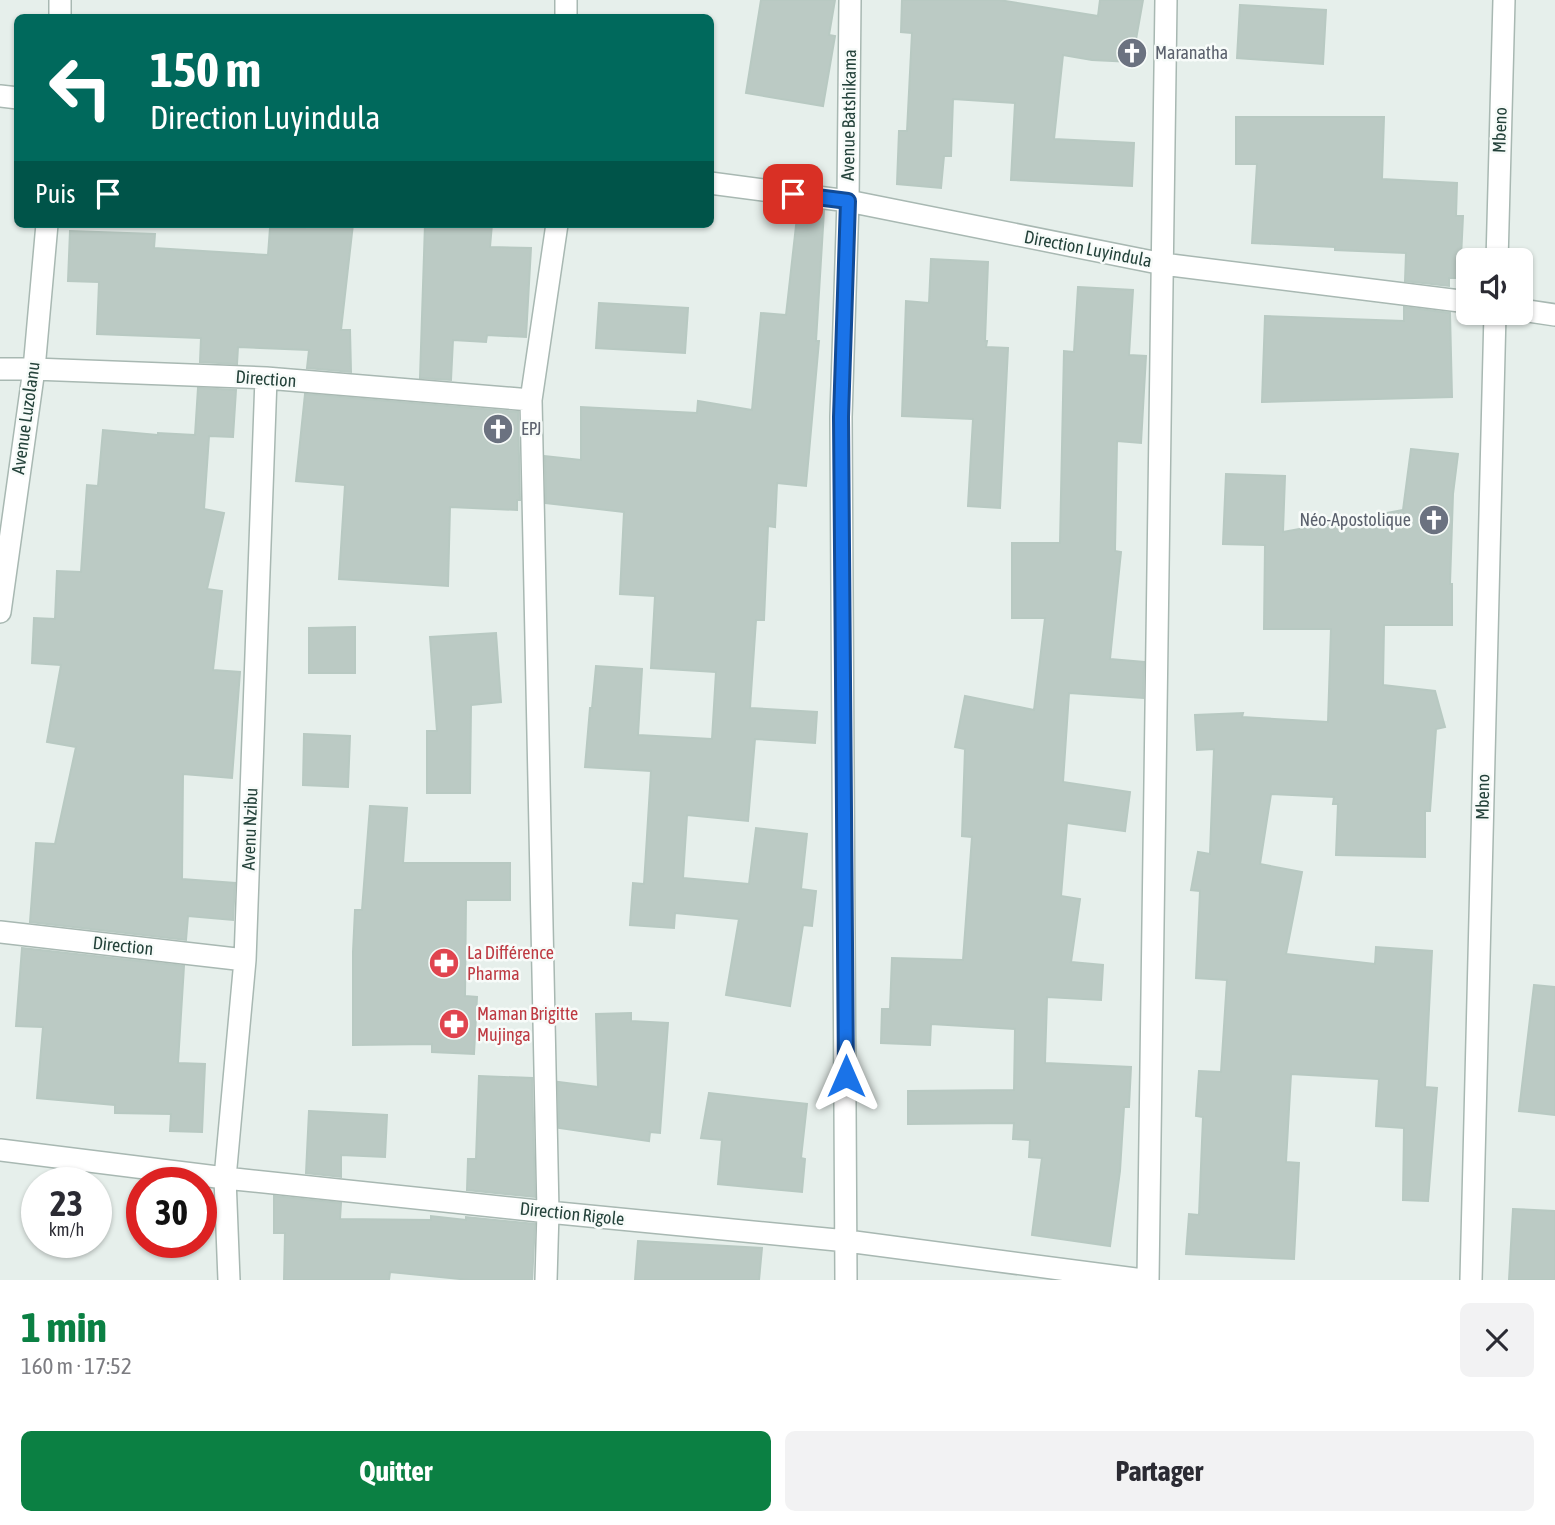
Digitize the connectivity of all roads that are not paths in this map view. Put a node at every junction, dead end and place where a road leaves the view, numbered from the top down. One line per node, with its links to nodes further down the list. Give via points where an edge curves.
1 (850, 0): 5 (street, Avenue Batshikama)
2 (1166, 0): 9 (street)
3 (1504, 0): 8 (street, Mbeno)
4 (714, 184): 5 (street, Direction Luyindula)
5 (848, 201): 9 (street, Direction Luyindula); 24 (street, Avenue Batshikama, via 841,417)
6 (47, 228): 15 (street, Avenue Luzolanu)
7 (555, 228): 17 (street)
8 (1497, 248)
9 (1163, 264): 10 (street, Direction Luyindula); 28 (street)
10 (1456, 301)
11 (1533, 312): 12 (street)
12 (1555, 315)
13 (1495, 325): 29 (street, Mbeno)
14 (0, 369): 15 (street, Direction)
15 (34, 369): 16 (street, Direction); 18 (street, Avenue Luzolanu)
16 (266, 378): 17 (street, Direction); 20 (street, Avenu Nzibu)
17 (531, 400): 23 (street)
18 (0, 612)
19 (0, 932): 20 (street, Direction)
20 (245, 960): 22 (street, Avenu Nzibu)
21 (0, 1150): 22 (street, Direction Rigole)
22 (225, 1178): 23 (street, Direction Rigole); 25 (street, Avenu Nzibu)
23 (548, 1212): 24 (street, Direction Rigole); 26 (street)
24 (847, 1241): 27 (street, Avenue Batshikama); 28 (street, Direction Rigole)
25 (229, 1280)
26 (546, 1280)
27 (846, 1280)
28 (1145, 1280)
29 (1471, 1280)

